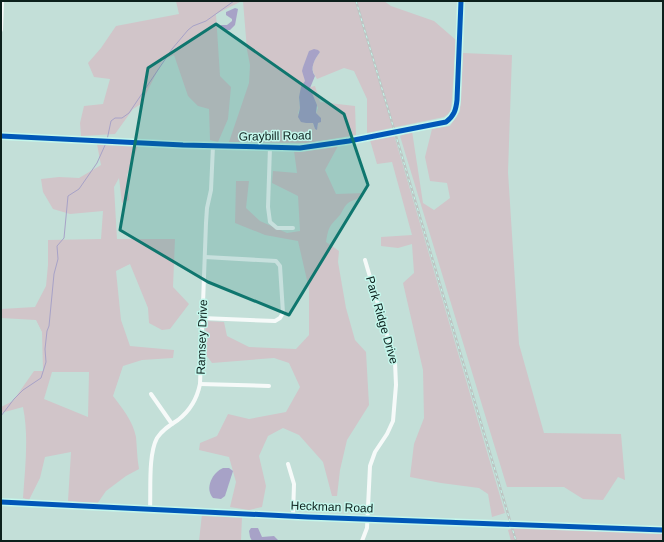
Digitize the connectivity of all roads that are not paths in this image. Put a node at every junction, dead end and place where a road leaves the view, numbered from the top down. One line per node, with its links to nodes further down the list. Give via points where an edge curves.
1 (2, 1): 3 (street)
2 (461, 1): 7 (street, Graybill Road, via 457,100 455,113 450,119 446,122 348,141 300,148)
3 (1, 23): 4 (street)
4 (1, 30)
5 (1, 136): 6 (street, Graybill Road)
6 (213, 146): 7 (street, Graybill Road); 9 (street, Ramsey Drive)
7 (270, 147): 8 (street, via 270,222 277,228)
8 (294, 228)
9 (205, 257): 11 (street, Ramsey Drive); 11 (street, via 276,261 280,266 283,312 280,318 274,320)
10 (365, 260): 20 (street, Park Ridge Drive, via 396,368 393,421 374,453 370,466)
11 (202, 318): 12 (street, Ramsey Drive)
12 (200, 384): 13 (street); 15 (street, Ramsey Drive, via 191,408)
13 (269, 386)
14 (151, 394): 15 (street)
15 (172, 424): 18 (street, Ramsey Drive, via 161,433 153,450)
16 (288, 464): 19 (street, via 294,484)
17 (1, 502): 18 (street, Heckman Road)
18 (150, 509): 19 (street, Heckman Road)
19 (294, 516): 20 (street, Heckman Road)
20 (368, 519): 21 (street, Heckman Road); 22 (street, Park Ridge Drive)
21 (663, 530)
22 (362, 541)

